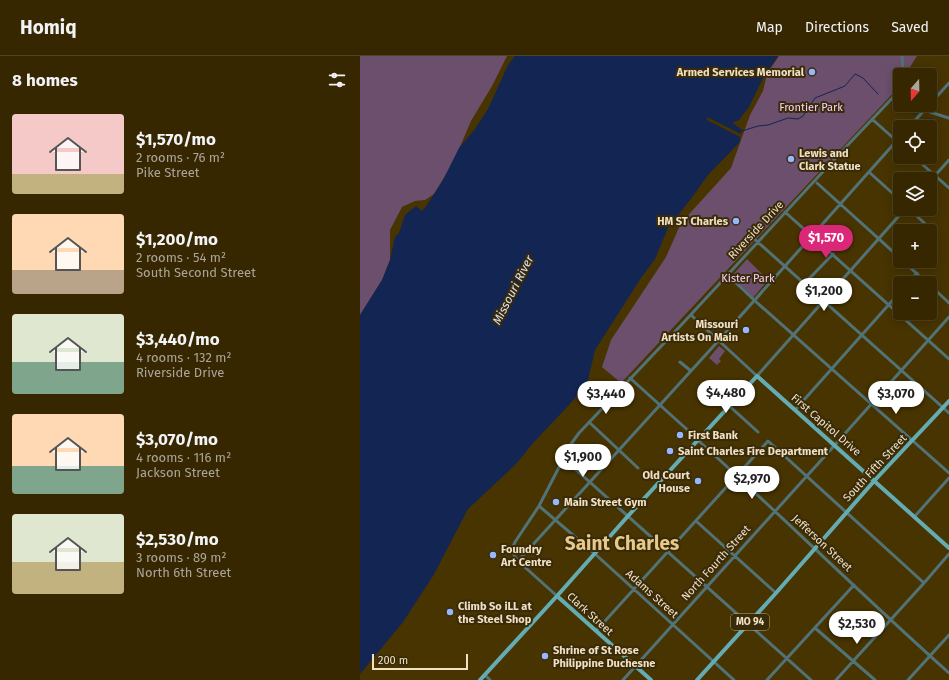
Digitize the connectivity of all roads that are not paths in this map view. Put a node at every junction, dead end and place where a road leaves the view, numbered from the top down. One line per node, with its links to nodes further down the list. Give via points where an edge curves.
1 (902, 56): 2 (street)
2 (903, 68)
3 (949, 83): 4 (street)
4 (937, 96)
5 (893, 97): 9 (street, Riverside Drive)
6 (923, 112): 10 (street)
7 (932, 112): 8 (street)
8 (949, 118)
9 (872, 119): 11 (street); 23 (street, Riverside Drive)
10 (915, 120)
11 (893, 138)
12 (893, 144): 15 (street)
13 (949, 160): 17 (street)
14 (922, 164): 16 (street)
15 (869, 172): 21 (street); 22 (street)
16 (932, 172)
17 (937, 173)
18 (937, 177): 20 (street)
19 (817, 183): 22 (street)
20 (949, 188)
21 (893, 194)
22 (840, 205): 28 (street); 29 (street)
23 (786, 212): 28 (street); 30 (street, Riverside Drive)
24 (899, 216): 29 (street)
25 (917, 216): 26 (street)
26 (925, 224)
27 (751, 236): 30 (street)
28 (812, 236): 32 (street); 33 (street)
29 (878, 239): 31 (street); 35 (street)
30 (758, 242): 33 (street); 37 (street, Riverside Drive)
31 (893, 252)
32 (832, 254): 35 (street); 40 (street)
33 (785, 266): 40 (street); 42 (street)
34 (911, 268): 36 (street)
35 (851, 271): 44 (street); 46 (street)
36 (916, 273): 38 (street); 39 (street)
37 (727, 274): 42 (street); 47 (street, Riverside Drive)
38 (914, 276)
39 (919, 276)
40 (804, 284): 44 (street)
41 (937, 292): 45 (street)
42 (754, 300): 49 (street); 51 (street)
43 (893, 300): 46 (street)
44 (823, 301): 49 (street); 50 (street)
45 (949, 303)
46 (888, 305): 50 (street); 52 (street)
47 (691, 315): 51 (street, First Capitol Drive); 59 (street, Riverside Drive)
48 (949, 317): 52 (street, North Fourth Street)
49 (794, 334): 55 (street); 58 (street)
50 (862, 335): 55 (street); 57 (street)
51 (718, 340): 56 (street); 58 (street, First Capitol Drive)
52 (928, 340): 53 (street); 57 (street, North Fourth Street)
53 (949, 359)
54 (680, 362): 56 (street)
55 (832, 369): 62 (street); 66 (street)
56 (691, 371): 63 (street)
57 (902, 371): 62 (street, North Fourth Street); 65 (street)
58 (757, 376): 64 (main road); 66 (main road, First Capitol Drive)
59 (630, 378): 63 (street, Jefferson Street); 68 (street, Riverside Drive)
60 (704, 383): 64 (street)
61 (949, 401): 65 (main road, South Fifth Street)
62 (872, 404): 71 (street); 72 (street, North Fourth Street)
63 (659, 405): 70 (street, Jefferson Street); 73 (street)
64 (729, 406): 69 (street); 70 (main road)
65 (943, 408): 67 (street); 71 (main road, South Fifth Street)
66 (795, 410): 72 (main road, First Capitol Drive)
67 (949, 413)
68 (589, 422): 73 (street); 74 (street, Riverside Drive, via 574,438)
69 (758, 432)
70 (698, 441): 77 (street, Jefferson Street); 85 (main road)
71 (913, 441): 76 (street); 80 (main road, South Fifth Street)
72 (835, 445): 78 (street, North Fourth Street); 80 (main road, First Capitol Drive)
73 (618, 450): 75 (street); 81 (street)
74 (564, 459): 81 (street); 82 (street, Riverside Drive)
75 (638, 468)
76 (949, 473)
77 (737, 476): 78 (street, via 768,441); 83 (street, Jefferson Street); 88 (street)
78 (807, 476): 83 (street, North Fourth Street); 84 (street)
79 (949, 478): 86 (street)
80 (875, 480): 84 (main road, South Fifth Street / MO 94); 86 (main road, First Capitol Drive)
81 (590, 481): 85 (street); 87 (street)
82 (539, 506): 87 (street, Adams Street); 95 (street, Riverside Drive, via 513,545 513,552)
83 (775, 511): 89 (street, Jefferson Street); 94 (street, North Fourth Street)
84 (846, 512): 89 (main road, South Fifth Street / MO 94); 96 (street)
85 (628, 516): 91 (street); 92 (main road)
86 (915, 516): 90 (main road, First Capitol Drive)
87 (555, 519): 92 (street, Adams Street); 95 (street)
88 (696, 521): 91 (street); 94 (street)
89 (815, 548): 97 (street, Jefferson Street); 100 (main road, MO 94)
90 (949, 548)
91 (667, 552): 98 (street); 99 (street)
92 (594, 553): 99 (street, Adams Street); 101 (main road)
93 (949, 554): 96 (street)
94 (735, 555): 98 (street, North Fourth Street); 100 (street)
95 (518, 561): 101 (street, Clark Street)
96 (924, 583): 102 (street)
97 (854, 585): 102 (street, Jefferson Street); 105 (street)
98 (706, 587): 103 (street); 104 (street, North Fourth Street)
99 (634, 589): 104 (street, Adams Street); 106 (street)
100 (776, 593): 103 (main road, MO 94)
101 (557, 596): 106 (main road, Clark Street); 114 (main road)
102 (890, 620): 108 (street, Jefferson Street); 110 (street)
103 (748, 624): 109 (street); 111 (main road, MO 94)
104 (672, 625): 111 (street, Adams Street); 112 (street, North Fourth Street)
105 (815, 628): 109 (street); 110 (street)
106 (596, 631): 112 (main road, Clark Street)
107 (949, 635): 108 (street)
108 (930, 656): 113 (street, Jefferson Street); 125 (street)
109 (787, 658): 121 (street); 122 (street)
110 (854, 660): 123 (street); 124 (street)
111 (713, 662): 119 (main road, MO 94); 120 (street, Adams Street)
112 (635, 666): 117 (street, North Fourth Street); 118 (main road, Clark Street)
113 (949, 673)
114 (485, 675): 115 (main road); 116 (street)
115 (480, 680)
116 (490, 680)
117 (623, 680)
118 (651, 680)
119 (697, 680)
120 (734, 680)
121 (767, 680)
122 (811, 680)
123 (836, 680)
124 (875, 680)
125 (908, 680)

